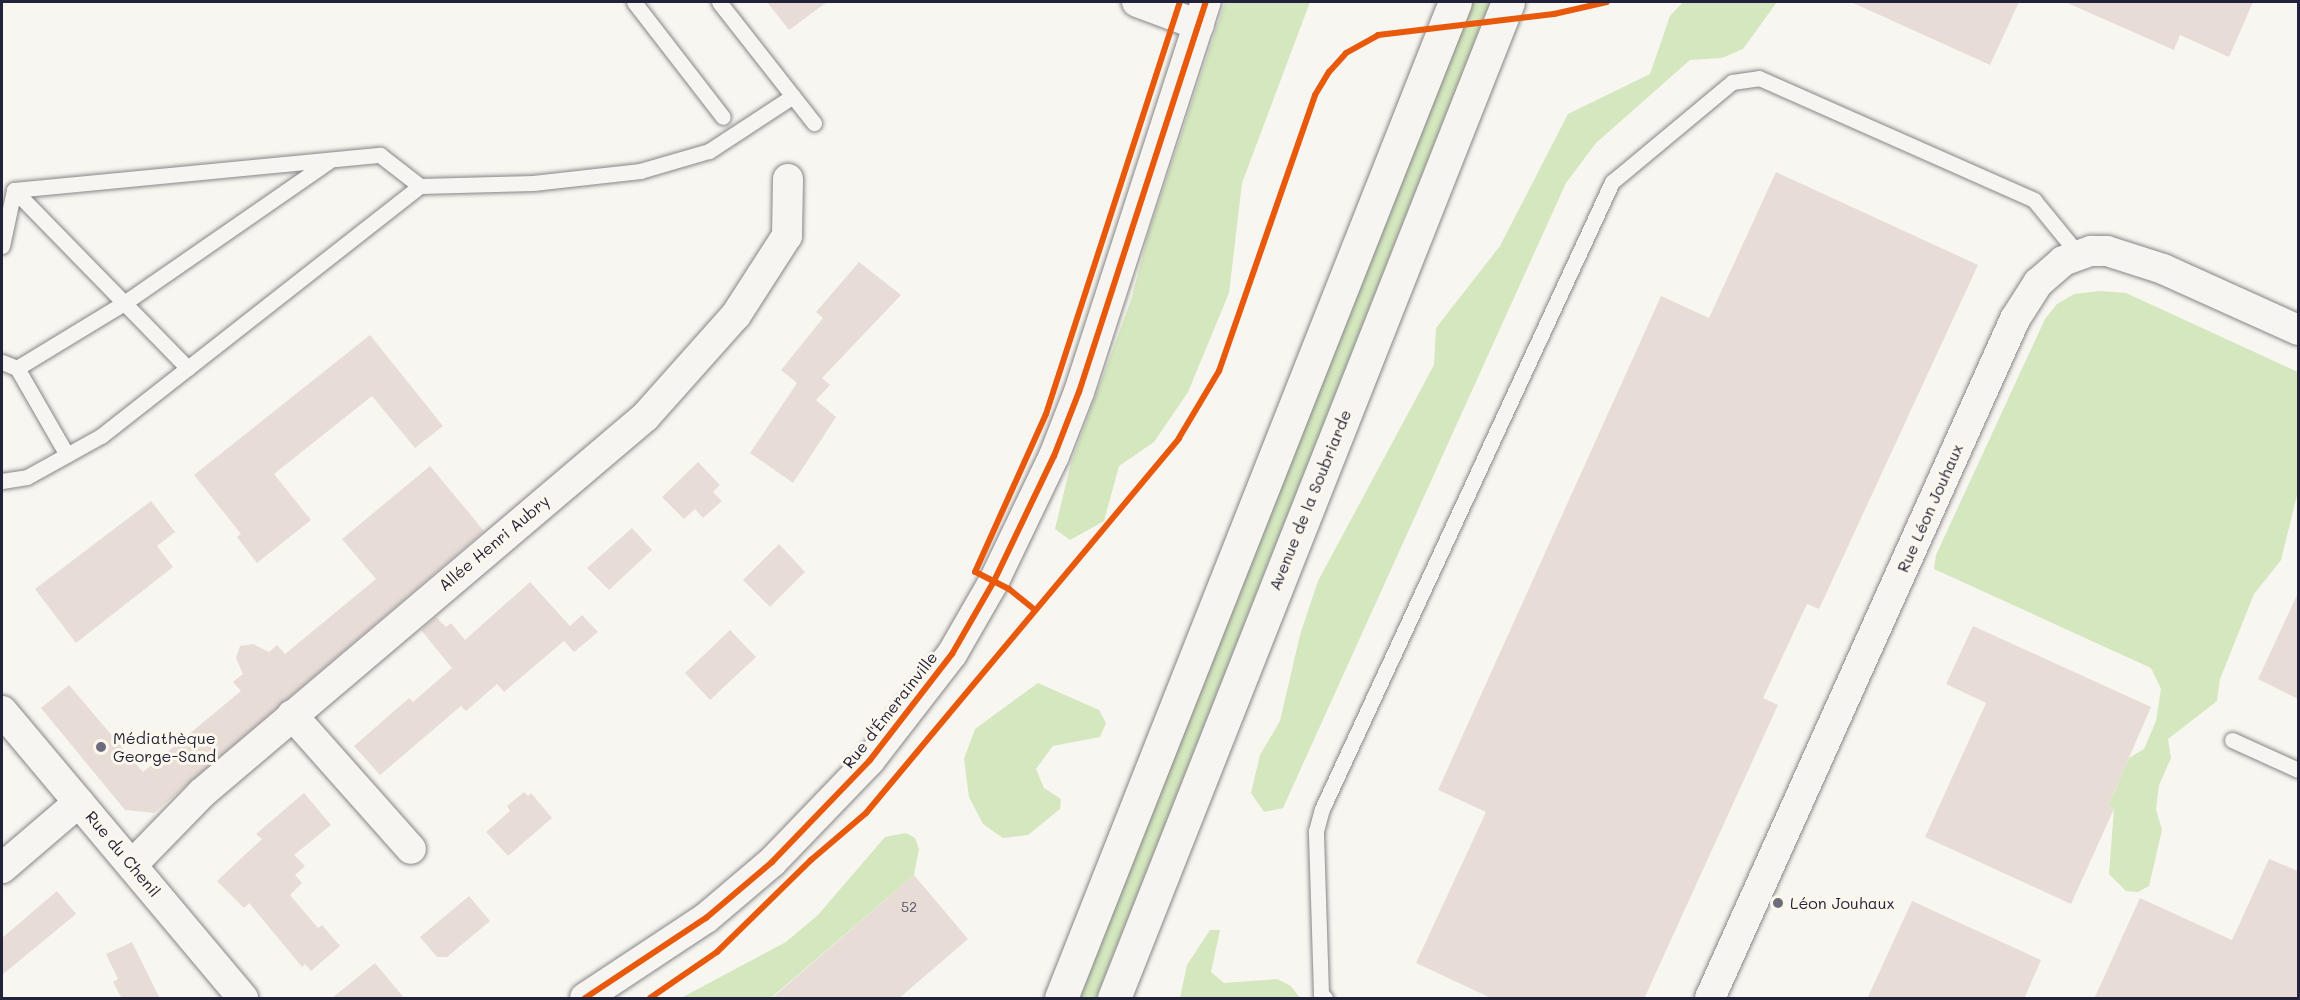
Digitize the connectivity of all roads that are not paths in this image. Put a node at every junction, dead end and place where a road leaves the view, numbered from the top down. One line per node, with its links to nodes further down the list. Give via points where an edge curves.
1 (634, 2): 8 (lane)
2 (719, 2): 7 (lane)
3 (1137, 2): 6 (street)
4 (1455, 2): 33 (street)
5 (1508, 2): 34 (street, Avenue de la Soubriarde)
6 (1202, 13): 32 (street, Rue d'Émerainville, via 1079,392 1054,456 994,581 952,654 870,760 772,862 706,918)
7 (793, 96): 9 (lane); 12 (lane, via 709,151 640,171 533,183)
8 (723, 117)
9 (814, 123)
10 (330, 160): 12 (lane, via 380,155); 13 (lane); 16 (lane)
11 (788, 179): 24 (street, Allée Henri Aubry, via 787,236 736,315 645,417)
12 (420, 186): 20 (lane)
13 (14, 190): 14 (lane); 16 (lane)
14 (2, 246)
15 (2078, 254): 17 (street, Rue Léon Jouhaux, via 2107,251 2126,255); 35 (lane, via 2034,200 1759,78 1732,82 1612,182 1323,809 1316,831 1321,994); 36 (street, Rue Léon Jouhaux, via 2063,261 2038,283 2014,319)
16 (127, 301): 19 (lane); 20 (lane)
17 (2298, 330)
18 (2, 362): 19 (lane)
19 (17, 368): 21 (lane)
20 (188, 368): 21 (lane, via 101,436)
21 (67, 454): 22 (lane, via 27,477)
22 (2, 481)
23 (2, 711): 27 (street, Rue du Chenil)
24 (292, 716): 28 (street); 29 (street, Allée Henri Aubry, via 202,793)
25 (2232, 740): 26 (lane)
26 (2298, 770)
27 (79, 802): 29 (street, Rue du Chenil); 30 (street)
28 (411, 849)
29 (133, 864): 31 (street, Rue du Chenil)
30 (2, 868)
31 (243, 999)
32 (585, 999)
33 (1061, 999)
34 (1114, 999)
35 (1325, 999)
36 (1710, 999)

